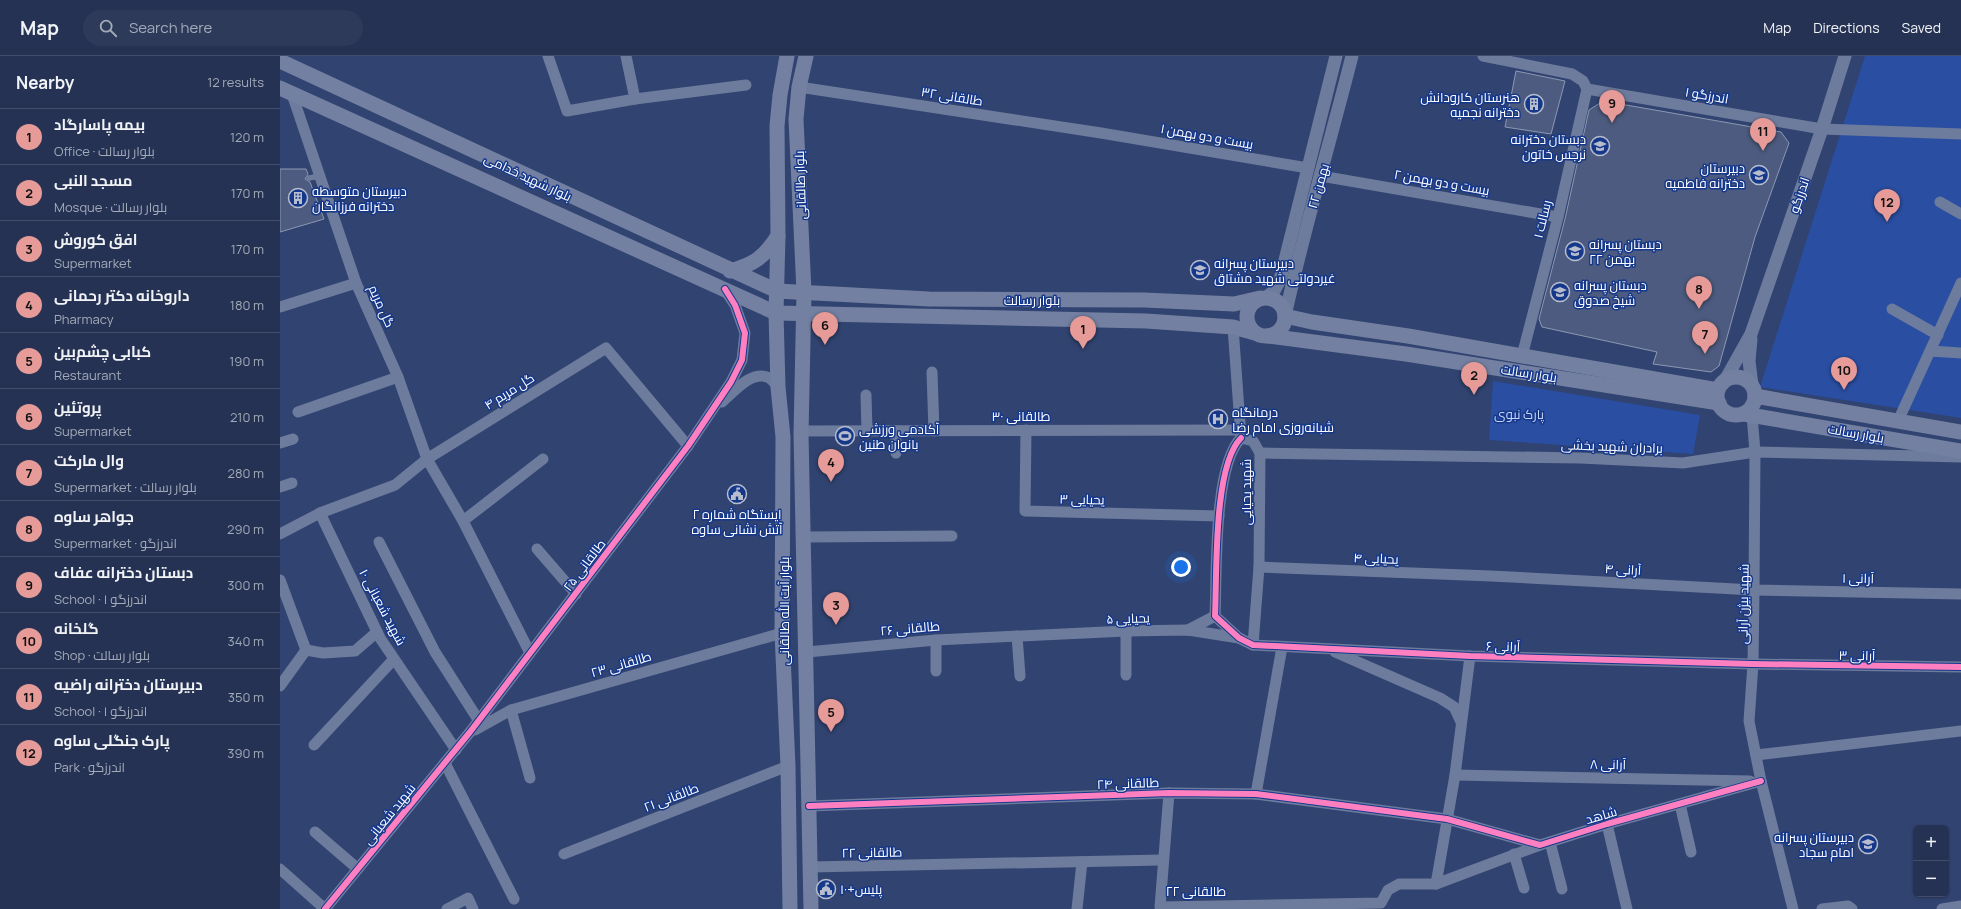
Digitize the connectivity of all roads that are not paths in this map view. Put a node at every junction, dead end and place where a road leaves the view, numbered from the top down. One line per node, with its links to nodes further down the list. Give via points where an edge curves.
1 (548, 56): 14 (street, via 568,111)
2 (626, 56): 14 (street)
3 (787, 56): 23 (main road, بلوار طالقانی, via 777,126)
4 (806, 56): 11 (main road, بلوار طالقانی)
5 (1336, 56): 18 (street, ۲۲ بهمن)
6 (1352, 56): 19 (street, ۲۲ بهمن)
7 (1483, 56): 12 (street, via 1572,74 1583,81)
8 (1845, 56): 15 (street, اندرزگو)
9 (280, 61): 24 (main road, بلوار شهید خدامی)
10 (746, 85): 14 (street)
11 (799, 87): 16 (street, طالقانی ۳۲); 29 (main road, بلوار طالقانی, via 796,119)
12 (1587, 88): 15 (street, اندرزگو ۱); 22 (street, رسالت ۱)
13 (286, 91): 25 (street, گل مریم, via 314,177); 27 (main road, بلوار شهید خدامی)
14 (635, 99)
15 (1822, 129): 17 (street, اندرزگو ۱); 38 (street, اندرزگو)
16 (1101, 133): 18 (street, بیست و دو بهمن ۱)
17 (1961, 134)
18 (1308, 168): 30 (street, ۲۲ بهمن, via 1280,280 1274,291)
19 (1321, 176): 22 (street, بیست و دو بهمن ۲); 35 (street, ۲۲ بهمن, via 1301,245)
20 (1940, 202): 21 (street)
21 (1961, 214)
22 (1558, 217): 42 (street, رسالت ۱)
23 (778, 236): 24 (main road, via 767,253 750,265); 28 (main road, بلوار طالقانی)
24 (730, 271): 28 (main road, بلوار شهید خدامی)
25 (356, 283): 31 (street); 44 (street, گل مریم)
26 (1961, 283): 39 (street)
27 (725, 289): 33 (main road, بلوار شهید خدامی); 49 (street, via 735,305 745,332 745,343 738,372)
28 (777, 291): 29 (main road, بلوار رسالت); 33 (main road, بلوار طالقانی)
29 (804, 292): 30 (main road, بلوار رسالت, via 929,299 1144,300 1234,304); 34 (main road, بلوار طالقانی)
30 (1263, 298): 35 (main road, via 1277,301); 37 (main road, via 1255,301 1247,311 1248,323)
31 (280, 307)
32 (1892, 309): 39 (street)
33 (776, 313): 34 (main road, بلوار رسالت); 45 (main road, بلوار آیت الله طالقانی)
34 (803, 314): 36 (main road, بلوار رسالت, via 1146,321); 55 (main road, بلوار آیت الله طالقانی)
35 (1285, 316): 37 (main road, via 1278,331); 42 (main road, بلوار رسالت)
36 (1233, 327): 37 (main road, بلوار رسالت); 59 (street)
37 (1262, 334): 46 (main road, بلوار رسالت)
38 (1751, 334): 46 (street); 47 (street, via 1748,361)
39 (1938, 335): 40 (street)
40 (1930, 350): 41 (street); 52 (street)
41 (1961, 354)
42 (1522, 356): 46 (main road, بلوار رسالت)
43 (932, 372): 57 (street)
44 (398, 377): 50 (street); 68 (street, گل مریم)
45 (778, 387): 49 (street, via 769,377 760,375 748,380); 72 (main road, بلوار آیت الله طالقانی)
46 (1717, 391): 47 (main road, via 1731,378 1737,377 1748,381); 51 (main road, via 1726,412 1734,415)
47 (1757, 393): 51 (main road); 52 (main road, بلوار رسالت)
48 (866, 395): 56 (street)
49 (713, 411): 62 (street, طالقانی ۲۵)
50 (298, 412)
51 (1748, 414): 63 (main road, بلوار رسالت); 64 (street, شهید بیژن آرانی)
52 (1898, 421): 58 (main road, بلوار رسالت)
53 (896, 430): 56 (street, طالقانی ۳۰); 57 (street, طالقانی ۳۰); 65 (street)
54 (1026, 430): 57 (street, طالقانی ۳۰); 59 (street, طالقانی ۳۰); 75 (street, یحیایی ۳, via 1025,511)
55 (802, 431): 56 (street, طالقانی ۳۰); 71 (main road, بلوار آیت الله طالقانی)
56 (867, 431)
57 (934, 431)
58 (1961, 432)
59 (1241, 434): 66 (street, شهید یحیایی, via 1253,441); 75 (street, via 1224,475)
60 (293, 439): 61 (street)
61 (280, 443)
62 (688, 446): 68 (street, گل مریم ۴, via 606,348); 86 (street, طالقانی ۲۵)
63 (1961, 451)
64 (1755, 452): 66 (street, برادران شهید بخشی, via 1683,462 1572,457); 67 (street, برادران شهید بخشی); 85 (street, شهید بیژن آرانی)
65 (896, 453)
66 (1260, 453): 82 (street, شهید یحیایی)
67 (1961, 457)
68 (427, 459): 74 (street, گل مریم ۴, via 395,485); 76 (street, گل مریم)
69 (543, 459): 76 (street)
70 (292, 483): 73 (street)
71 (802, 484): 72 (main road); 79 (main road, بلوار آیت الله طالقانی)
72 (784, 485): 93 (main road, بلوار آیت الله طالقانی)
73 (280, 487)
74 (320, 513): 77 (street, گل مریم ۴); 92 (street, شهید شعبانی ۱۰)
75 (1219, 516): 89 (street)
76 (463, 521): 102 (street, گل مریم)
77 (280, 534)
78 (952, 536): 79 (street)
79 (804, 537): 101 (main road, بلوار آیت الله طالقانی)
80 (379, 542): 112 (street, via 435,652)
81 (538, 549): 86 (street)
82 (1260, 567): 83 (street, یحیایی ۴); 97 (street, شهید یحیایی)
83 (1491, 576): 85 (street, آرانی ۴)
84 (280, 580): 88 (street)
85 (1754, 590): 87 (street, آرانی ۱); 105 (street, شهید بیژن آرانی)
86 (576, 594): 102 (street, طالقانی ۲۵)
87 (1961, 594)
88 (284, 602): 100 (street)
89 (1215, 616): 90 (street); 95 (street)
90 (1188, 630): 91 (street, یحیایی ۵); 95 (street, یحیایی ۵)
91 (1126, 631): 94 (street, یحیایی ۵); 108 (street)
92 (377, 632): 100 (street, via 355,651 323,653); 104 (street, شهید شعبانی ۱۰)
93 (782, 633): 111 (street, طالقانی ۲۳); 120 (main road, بلوار آیت الله طالقانی)
94 (1017, 636): 96 (street, طالقانی ۲۶); 109 (street)
95 (1239, 638): 97 (street, آرانی ۶)
96 (936, 640): 101 (street, طالقانی ۲۶); 107 (street)
97 (1253, 644): 98 (street, آرانی ۶)
98 (1282, 647): 99 (street, آرانی ۶); 125 (street)
99 (1330, 649): 103 (street, آرانی ۶); 113 (street, via 1440,698 1454,707)
100 (306, 650): 110 (street)
101 (806, 652): 127 (main road, بلوار آیت الله طالقانی)
102 (530, 653): 112 (street, طالقانی ۲۵)
103 (1470, 656): 105 (street, آرانی ۶); 113 (street)
104 (394, 659): 116 (street); 117 (street, شهید شعبانی ۱۰)
105 (1753, 664): 106 (street, آرانی ۳); 118 (street, شهید بیژن آرانی, via 1749,722)
106 (1961, 667)
107 (936, 672)
108 (1126, 675)
109 (1020, 676)
110 (280, 686)
111 (511, 710): 115 (street, طالقانی ۲۳); 122 (street)
112 (479, 721): 115 (street, طالقانی ۲۵)
113 (1461, 722): 121 (street)
114 (1961, 731): 118 (street)
115 (470, 732): 117 (street, شهید شعبانی)
116 (314, 745)
117 (456, 750): 119 (street, شهید شعبانی)
118 (1756, 754): 123 (street, شهید بیژن آرانی)
119 (445, 764): 139 (street, شهید شعبانی); 143 (street)
120 (788, 766): 133 (street, طالقانی ۲۱); 149 (main road, بلوار آیت الله طالقانی)
121 (1455, 775): 123 (street, آرانی ۸); 128 (street)
122 (530, 778)
123 (1762, 781): 126 (street, شاهد); 153 (street, شهید بیژن آرانی)
124 (1169, 793): 125 (street, طالقانی ۲۴); 127 (street, طالقانی ۲۴); 135 (street)
125 (1256, 794): 128 (street, طالقانی ۲۴)
126 (1680, 804): 129 (street, شاهد); 132 (street)
127 (809, 806): 137 (main road, بلوار آیت الله طالقانی)
128 (1447, 819): 131 (street); 140 (street)
129 (1607, 824): 131 (street, شاهد); 152 (street)
130 (315, 832): 139 (street)
131 (1545, 844): 134 (street, طالقانی ۲۲); 142 (street)
132 (1691, 852)
133 (564, 854)
134 (1514, 854): 140 (street, طالقانی ۲۲); 141 (street)
135 (1162, 860): 136 (street, طالقانی ۲۲); 144 (street, طالقانی ۲۲, via 1160,907)
136 (1082, 862): 137 (street, طالقانی ۲۲); 151 (street)
137 (810, 867): 150 (main road, بلوار آیت الله طالقانی)
138 (280, 869): 146 (street)
139 (358, 869): 146 (street, شهید شعبانی)
140 (1436, 884): 144 (street, طالقانی ۲۲, via 1399,884 1388,890)
141 (1524, 888)
142 (1562, 889)
143 (514, 899)
144 (1381, 906)
145 (1961, 906): 156 (street)
146 (325, 909)
147 (447, 909): 148 (street, via 468,898)
148 (473, 909)
149 (790, 909)
150 (811, 909)
151 (1077, 909)
152 (1627, 909)
153 (1793, 909)
154 (1822, 909): 155 (street, via 1848,906)
155 (1852, 909)
156 (1942, 909)

